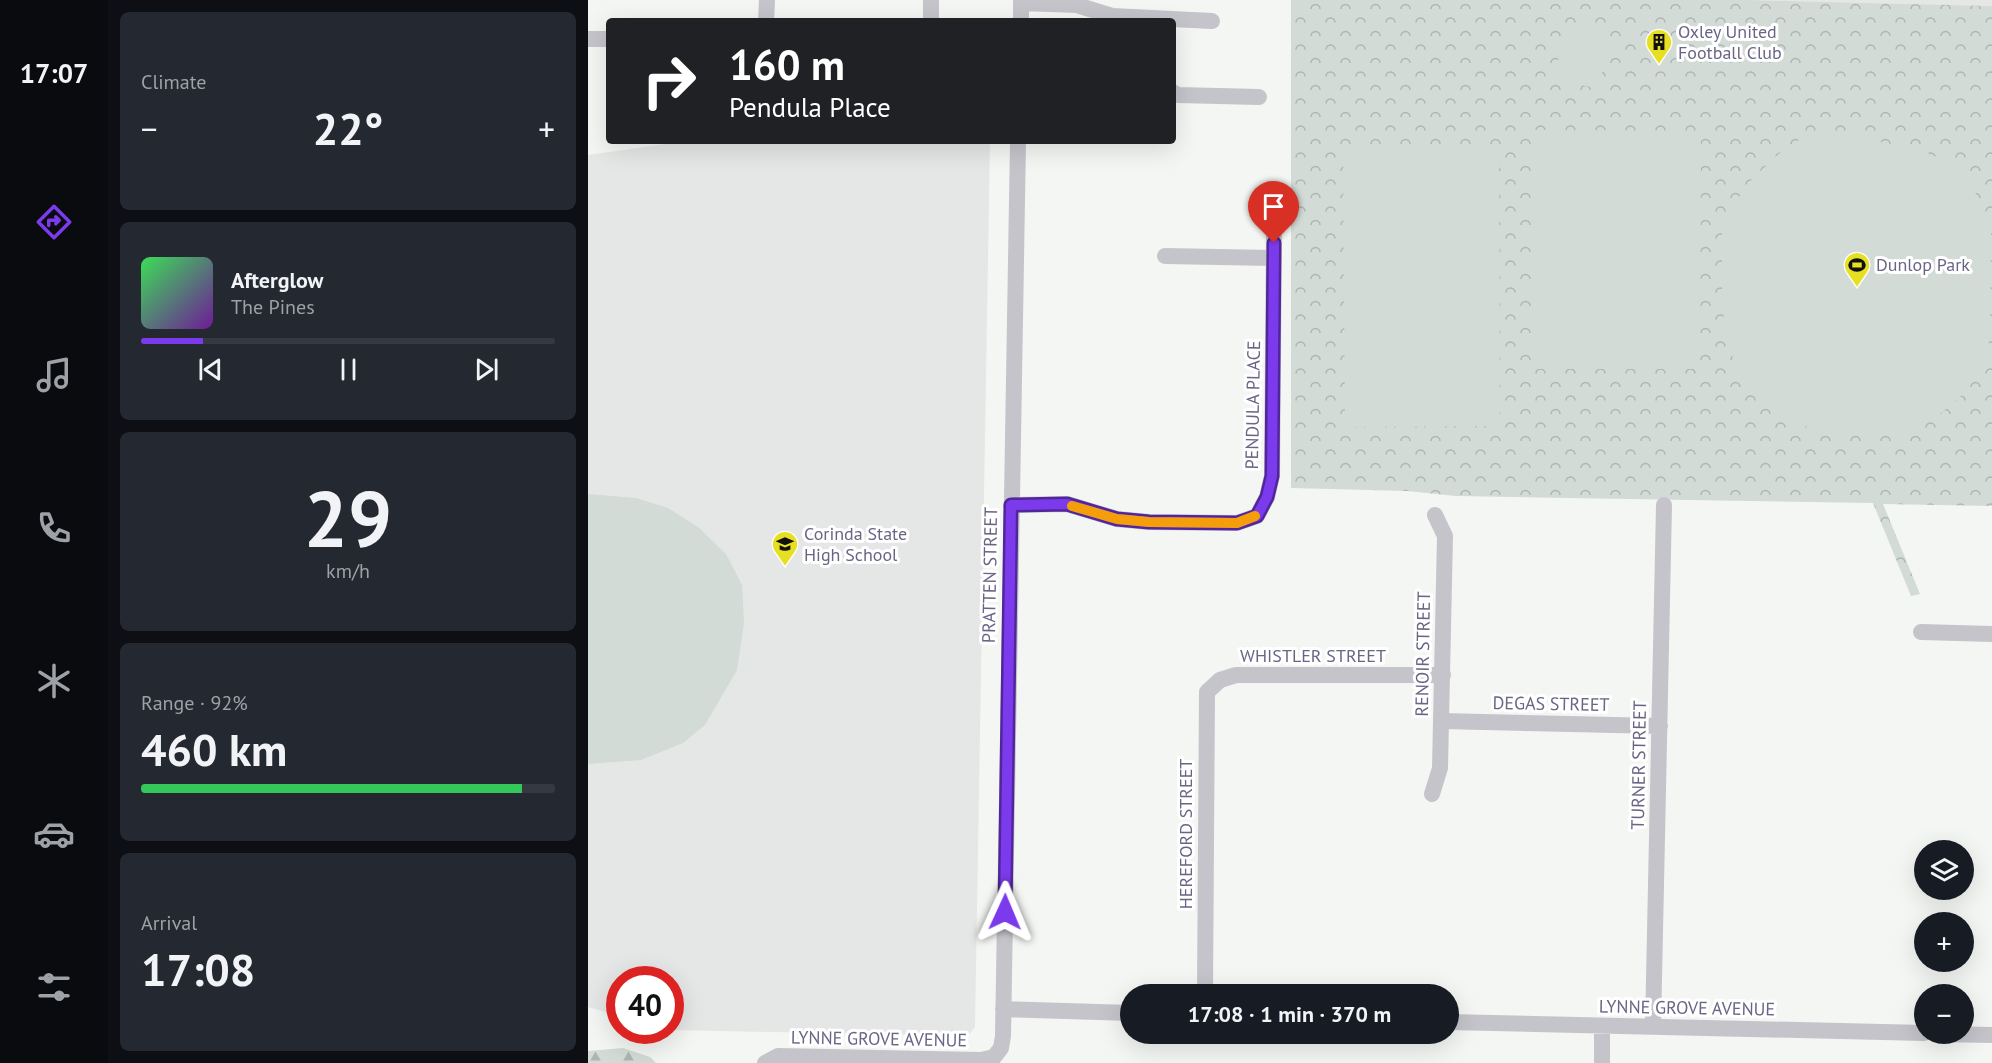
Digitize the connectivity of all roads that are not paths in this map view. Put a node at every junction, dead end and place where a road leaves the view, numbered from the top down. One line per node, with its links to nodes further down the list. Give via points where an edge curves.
1 (767, 0): 4 (street)
2 (931, 0): 5 (street)
3 (1021, 1): 6 (street); 7 (street, via 1077,4 1112,16)
4 (766, 18)
5 (930, 18)
6 (1021, 18)
7 (1135, 18)
8 (1176, 21): 9 (street)
9 (1212, 21)
10 (588, 39): 11 (street)
11 (606, 39)
12 (1176, 94): 13 (street)
13 (1259, 97)
14 (1018, 144): 18 (street, PRATTEN STREET)
15 (1274, 229): 17 (street, PENDULA PLACE)
16 (1165, 256): 17 (street)
17 (1274, 258): 18 (street, PENDULA PLACE, via 1272,476 1257,516 1237,523 1149,522 1117,519 1067,504)
18 (1011, 505): 29 (street, PRATTEN STREET)
19 (1664, 505): 26 (street, TURNER STREET)
20 (1435, 515): 23 (street, RENOIR STREET, via 1444,536)
21 (1921, 632): 22 (street)
22 (1992, 634)
23 (1443, 675): 24 (street, WHISTLER STREET, via 1236,675); 25 (street, RENOIR STREET)
24 (1220, 680): 28 (street, HEREFORD STREET, via 1207,692)
25 (1441, 721): 26 (street, DEGAS STREET); 27 (street, RENOIR STREET, via 1440,768)
26 (1660, 726): 33 (street, TURNER STREET)
27 (1431, 794)
28 (1205, 984)
29 (1003, 1009): 30 (street); 37 (street, PRATTEN STREET, via 1000,1048)
30 (1120, 1013)
31 (1459, 1022): 32 (street, LYNNE GROVE AVENUE)
32 (1602, 1026): 33 (street, LYNNE GROVE AVENUE); 40 (street)
33 (1653, 1027): 34 (street, LYNNE GROVE AVENUE)
34 (1914, 1033)
35 (1974, 1035): 36 (street)
36 (1992, 1035)
37 (994, 1057): 38 (street, LYNNE GROVE AVENUE)
38 (891, 1061): 39 (street, LYNNE GROVE AVENUE, via 777,1056)
39 (765, 1063)
40 (1602, 1063)

